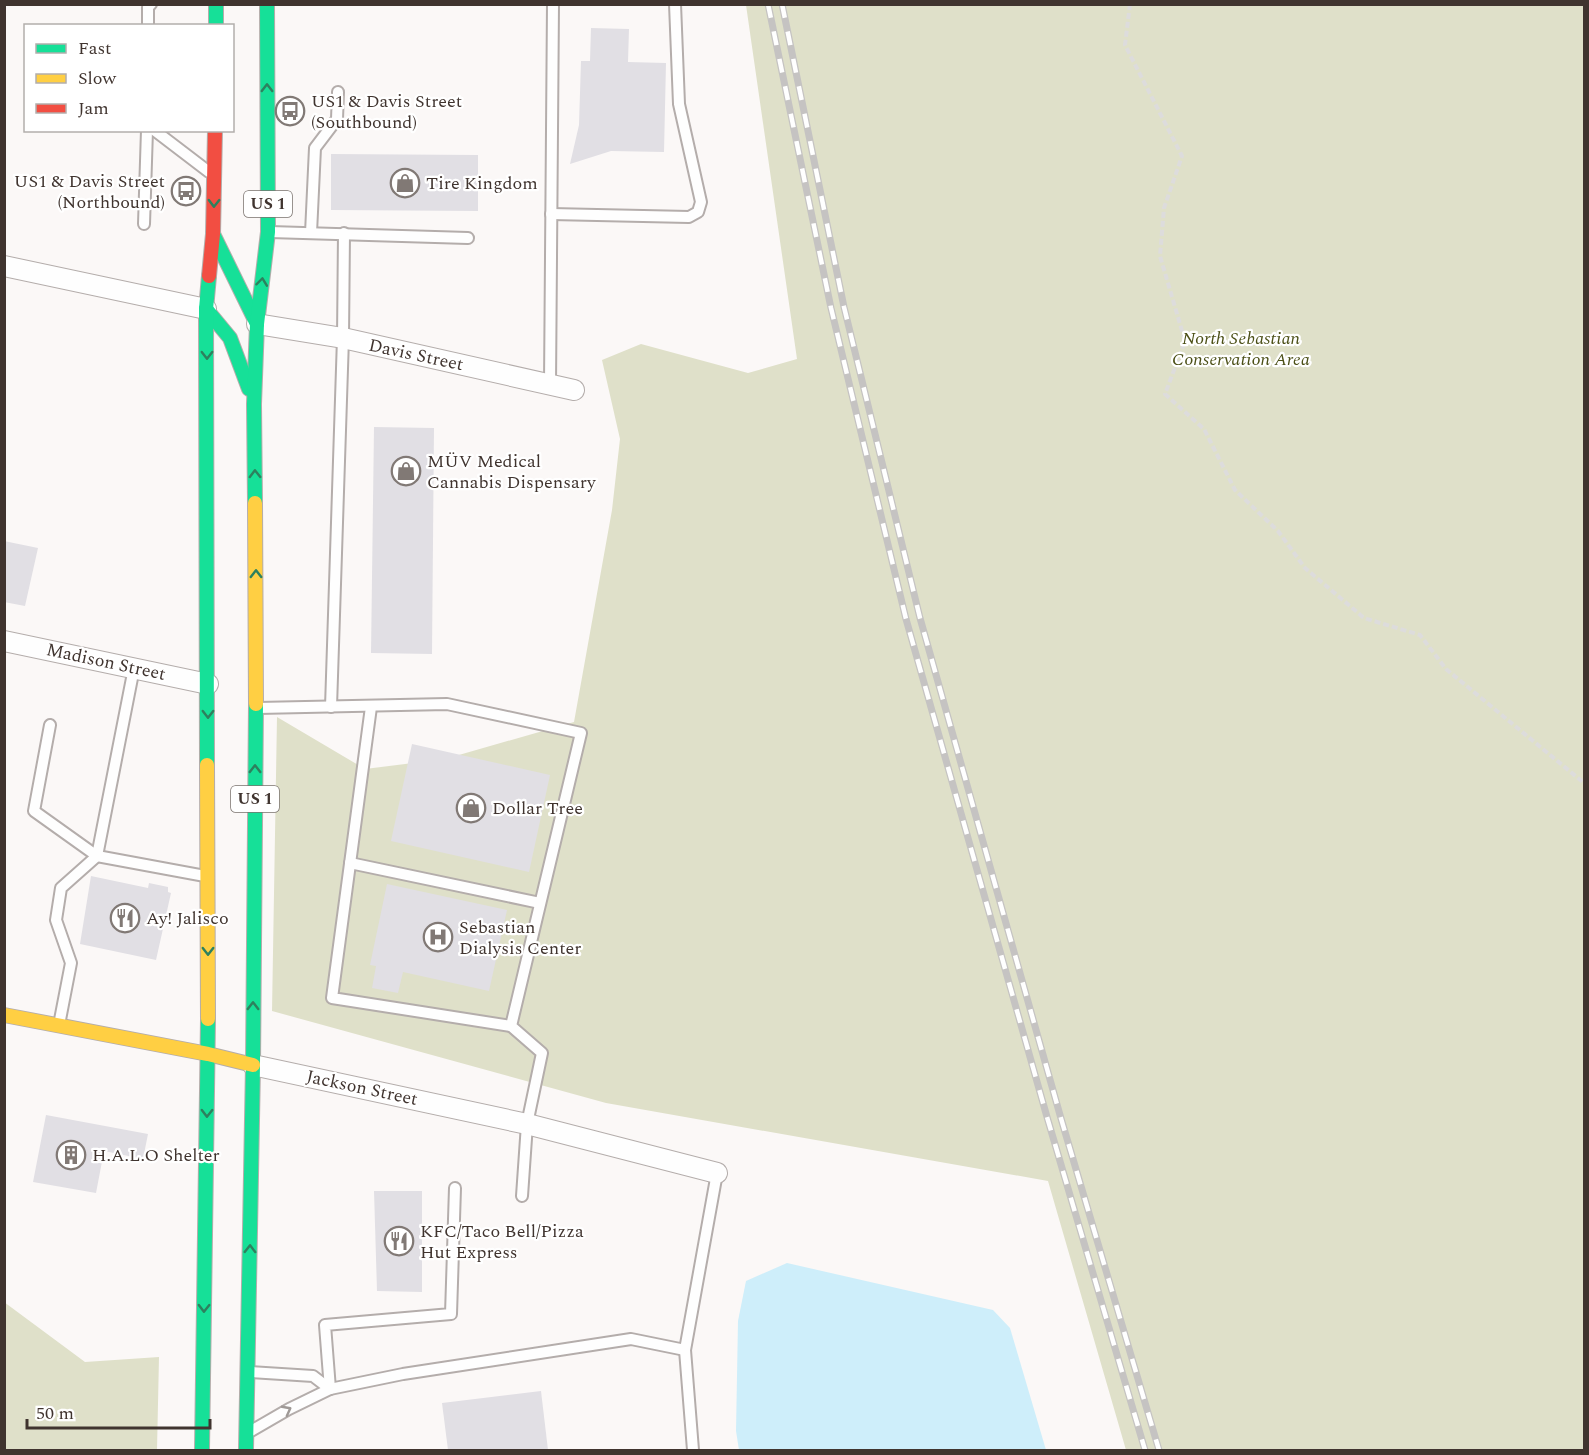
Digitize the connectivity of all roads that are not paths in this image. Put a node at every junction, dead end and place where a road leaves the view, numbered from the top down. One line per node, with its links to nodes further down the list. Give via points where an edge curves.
1 (151, 4): 6 (lane)
2 (216, 4): 7 (main road)
3 (267, 4): 15 (main road, US 1, one-way to 3)
4 (553, 4): 13 (lane)
5 (675, 4): 13 (lane, via 679,104 701,202 698,212 689,217)
6 (148, 24)
7 (216, 24)
8 (338, 92): 16 (lane, via 337,119 315,148)
9 (147, 132): 14 (lane)
10 (157, 132): 12 (lane)
11 (215, 132): 12 (main road, US 1)
12 (214, 176): 18 (main road, US 1, one-way to 18)
13 (551, 214): 24 (lane)
14 (144, 224)
15 (268, 232): 16 (lane); 22 (main road, US 1, one-way to 15)
16 (311, 233): 17 (lane)
17 (344, 233): 19 (lane); 23 (lane)
18 (213, 234): 21 (main road, US 1); 22 (main road)
19 (468, 238)
20 (4, 266): 21 (street)
21 (206, 309): 26 (main road, via 230,338); 29 (main road, US 1, one-way to 29)
22 (257, 324): 23 (street, Davis Street); 26 (main road, US 1)
23 (343, 338): 24 (street, Davis Street); 30 (lane)
24 (550, 384): 25 (street, Davis Street)
25 (574, 390)
26 (254, 404): 32 (main road, US 1, one-way to 26)
27 (4, 641): 28 (street, Madison Street)
28 (134, 668): 29 (street, Madison Street); 34 (lane)
29 (208, 684): 36 (main road, US 1, one-way to 36)
30 (331, 707): 31 (lane); 32 (lane)
31 (371, 707): 35 (lane); 37 (lane, via 447,704 581,733)
32 (256, 708): 42 (main road, US 1, one-way to 32)
33 (50, 725): 34 (lane, via 34,811)
34 (98, 856): 36 (lane); 39 (lane, via 61,888 56,920 71,963)
35 (350, 863): 37 (lane); 40 (lane, via 332,998)
36 (208, 877): 41 (main road, US 1, one-way to 41)
37 (540, 903): 40 (lane)
38 (4, 1015): 39 (main road, Jackson Street)
39 (59, 1026): 41 (main road, Jackson Street)
40 (511, 1026): 43 (lane, via 542,1053)
41 (208, 1054): 42 (main road, Jackson Street); 51 (main road, US 1, one-way to 51)
42 (253, 1065): 43 (street, Jackson Street); 48 (main road, US 1, one-way to 42)
43 (527, 1124): 44 (street, Jackson Street); 46 (lane)
44 (717, 1173): 47 (lane)
45 (455, 1188): 49 (lane, via 450,1314 325,1325)
46 (522, 1196)
47 (685, 1350): 49 (lane, via 631,1340 403,1374); 53 (lane)
48 (248, 1372): 49 (lane, via 313,1376); 50 (main road, US 1)
49 (330, 1389): 50 (lane, one-way to 49)
50 (246, 1434): 52 (main road, US 1)
51 (202, 1450)
52 (246, 1450)
53 (693, 1450)

